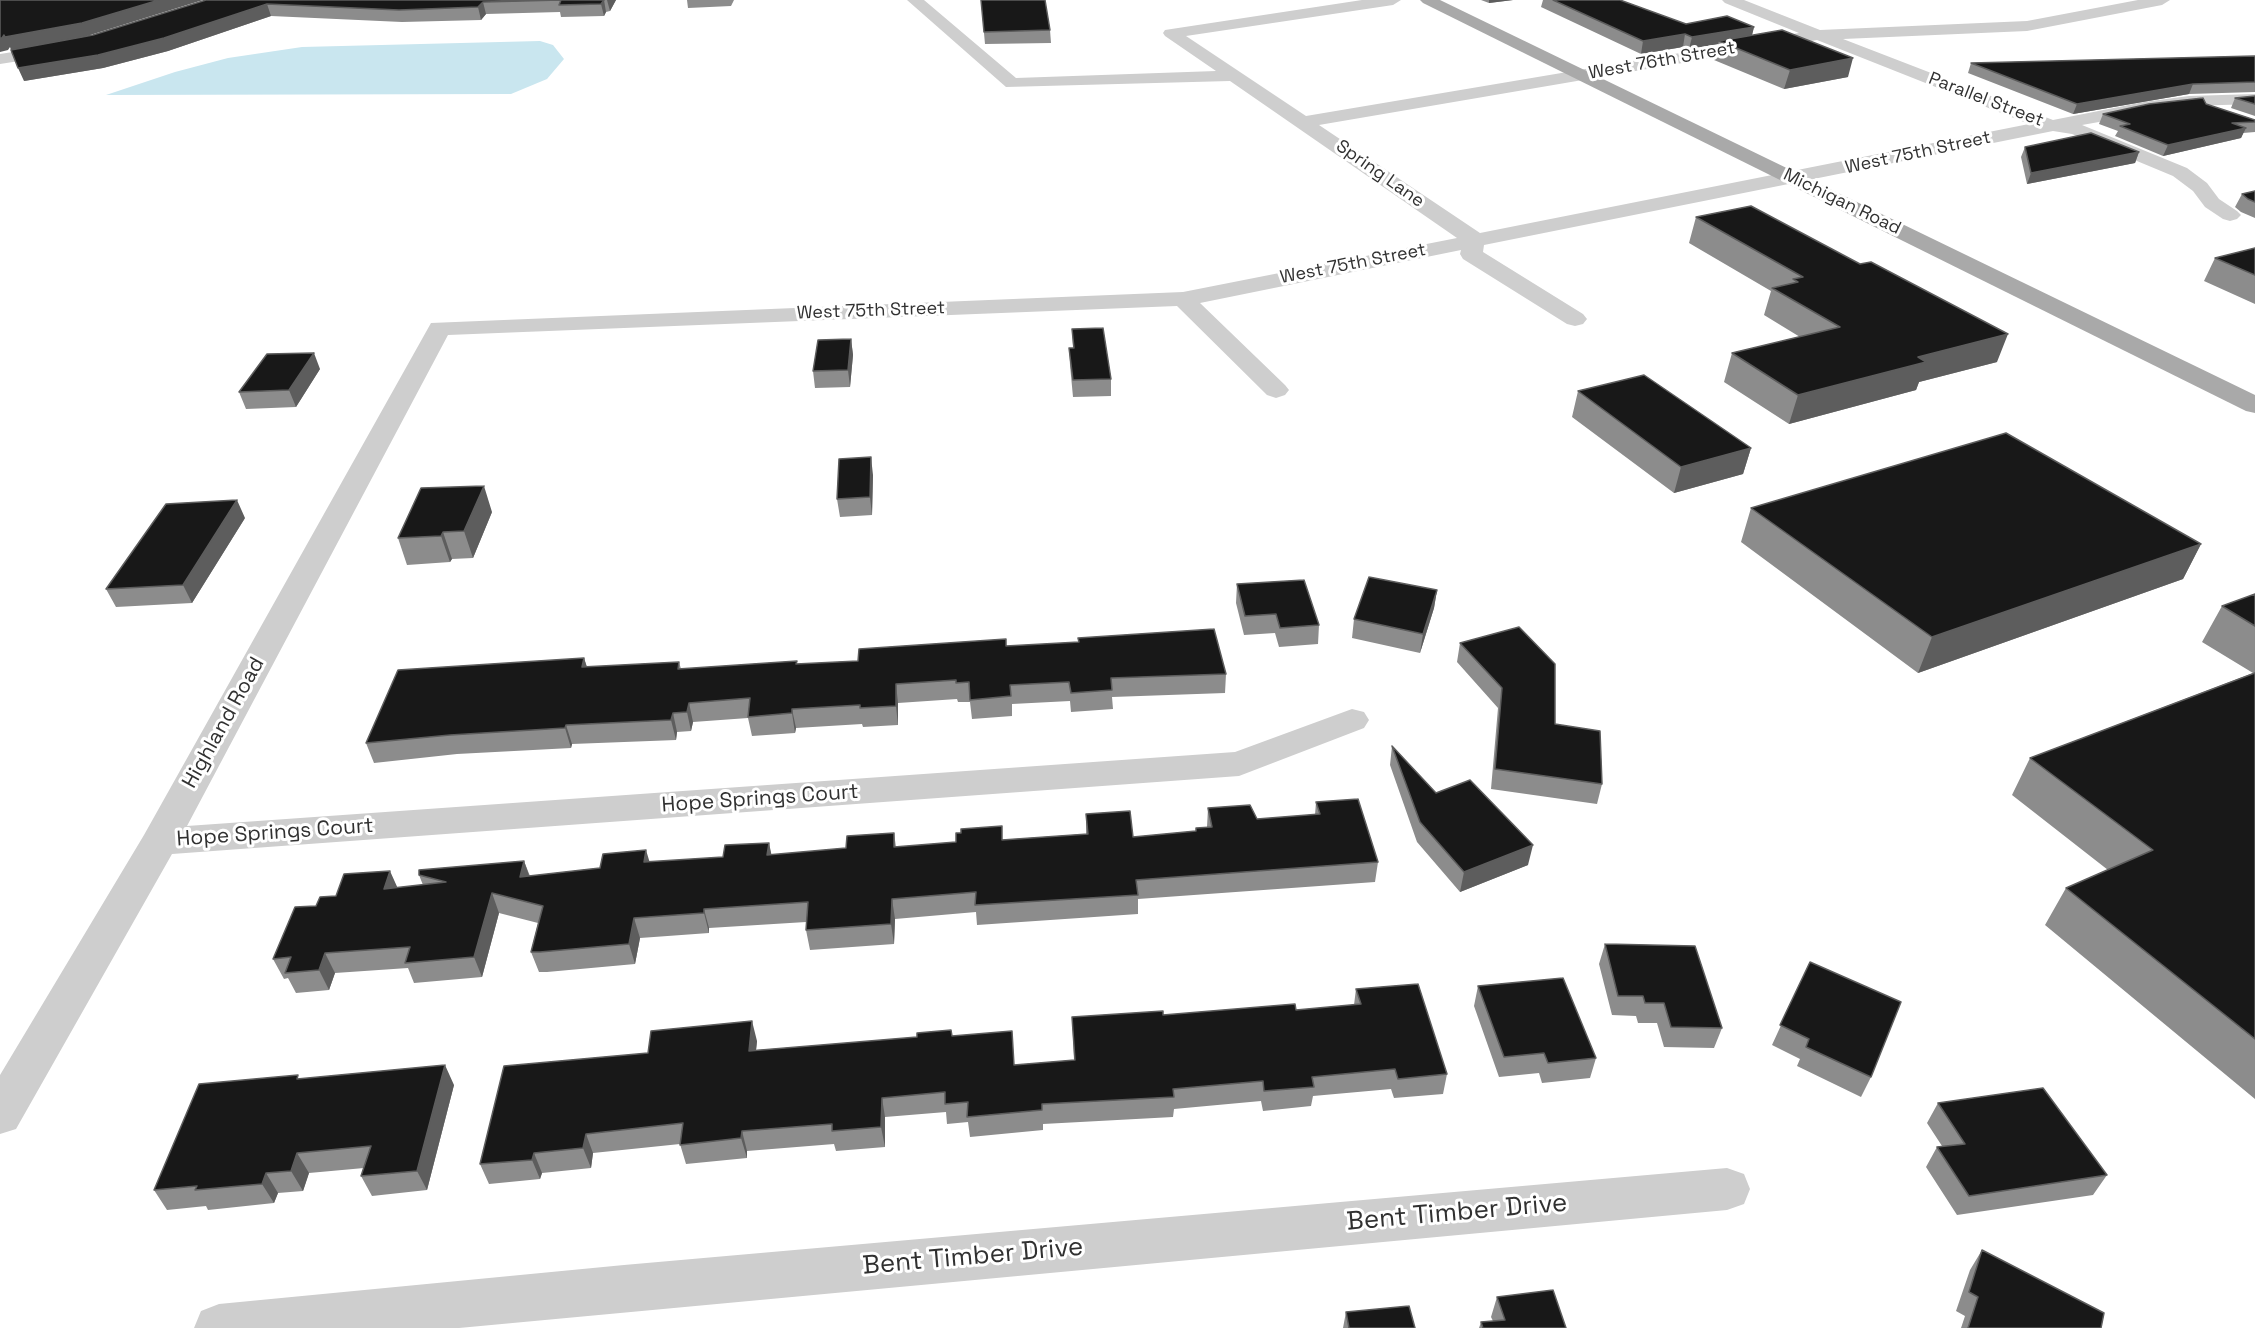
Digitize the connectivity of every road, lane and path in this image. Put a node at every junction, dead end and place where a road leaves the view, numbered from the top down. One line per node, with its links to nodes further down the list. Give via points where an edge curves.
1 (915, 0): 10 (street, via 1012,82)
2 (1393, 0): 10 (street, Spring Lane, via 1172,33)
3 (1428, 0): 9 (main road, Michigan Road)
4 (1730, 0): 6 (street, Parallel Street)
5 (2162, 0): 6 (street, West 76th Street, via 2027,26)
6 (1818, 35): 9 (street, West 76th Street); 15 (street, Parallel Street)
7 (71, 47): 8 (street)
8 (0, 59)
9 (1581, 75): 14 (street, West 76th Street); 16 (main road, Michigan Road)
10 (1237, 76): 14 (street, Spring Lane)
11 (2255, 99): 12 (street, West 75th Street)
12 (2189, 101): 13 (street); 15 (street, West 75th Street)
13 (2233, 116)
14 (1305, 122): 18 (street, Spring Lane)
15 (2051, 125): 16 (street, West 75th Street); 17 (street, Parallel Street, via 2076,129 2180,172)
16 (1793, 178): 18 (street, West 75th Street); 23 (main road, Michigan Road)
17 (2230, 215)
18 (1475, 240): 19 (street, West 75th Street); 20 (street, via 1471,254)
19 (1183, 299): 21 (street, West 75th Street); 22 (street)
20 (1575, 319)
21 (440, 327): 25 (street, Highland Road)
22 (1276, 390)
23 (2255, 405)
24 (1352, 720): 25 (street, Hope Springs Court, via 1239,764)
25 (160, 841): 26 (street, Highland Road)
26 (0, 1115)
27 (1727, 1189): 28 (street, Bent Timber Drive)
28 (499, 1314): 29 (street, Bent Timber Drive)
29 (219, 1328)

